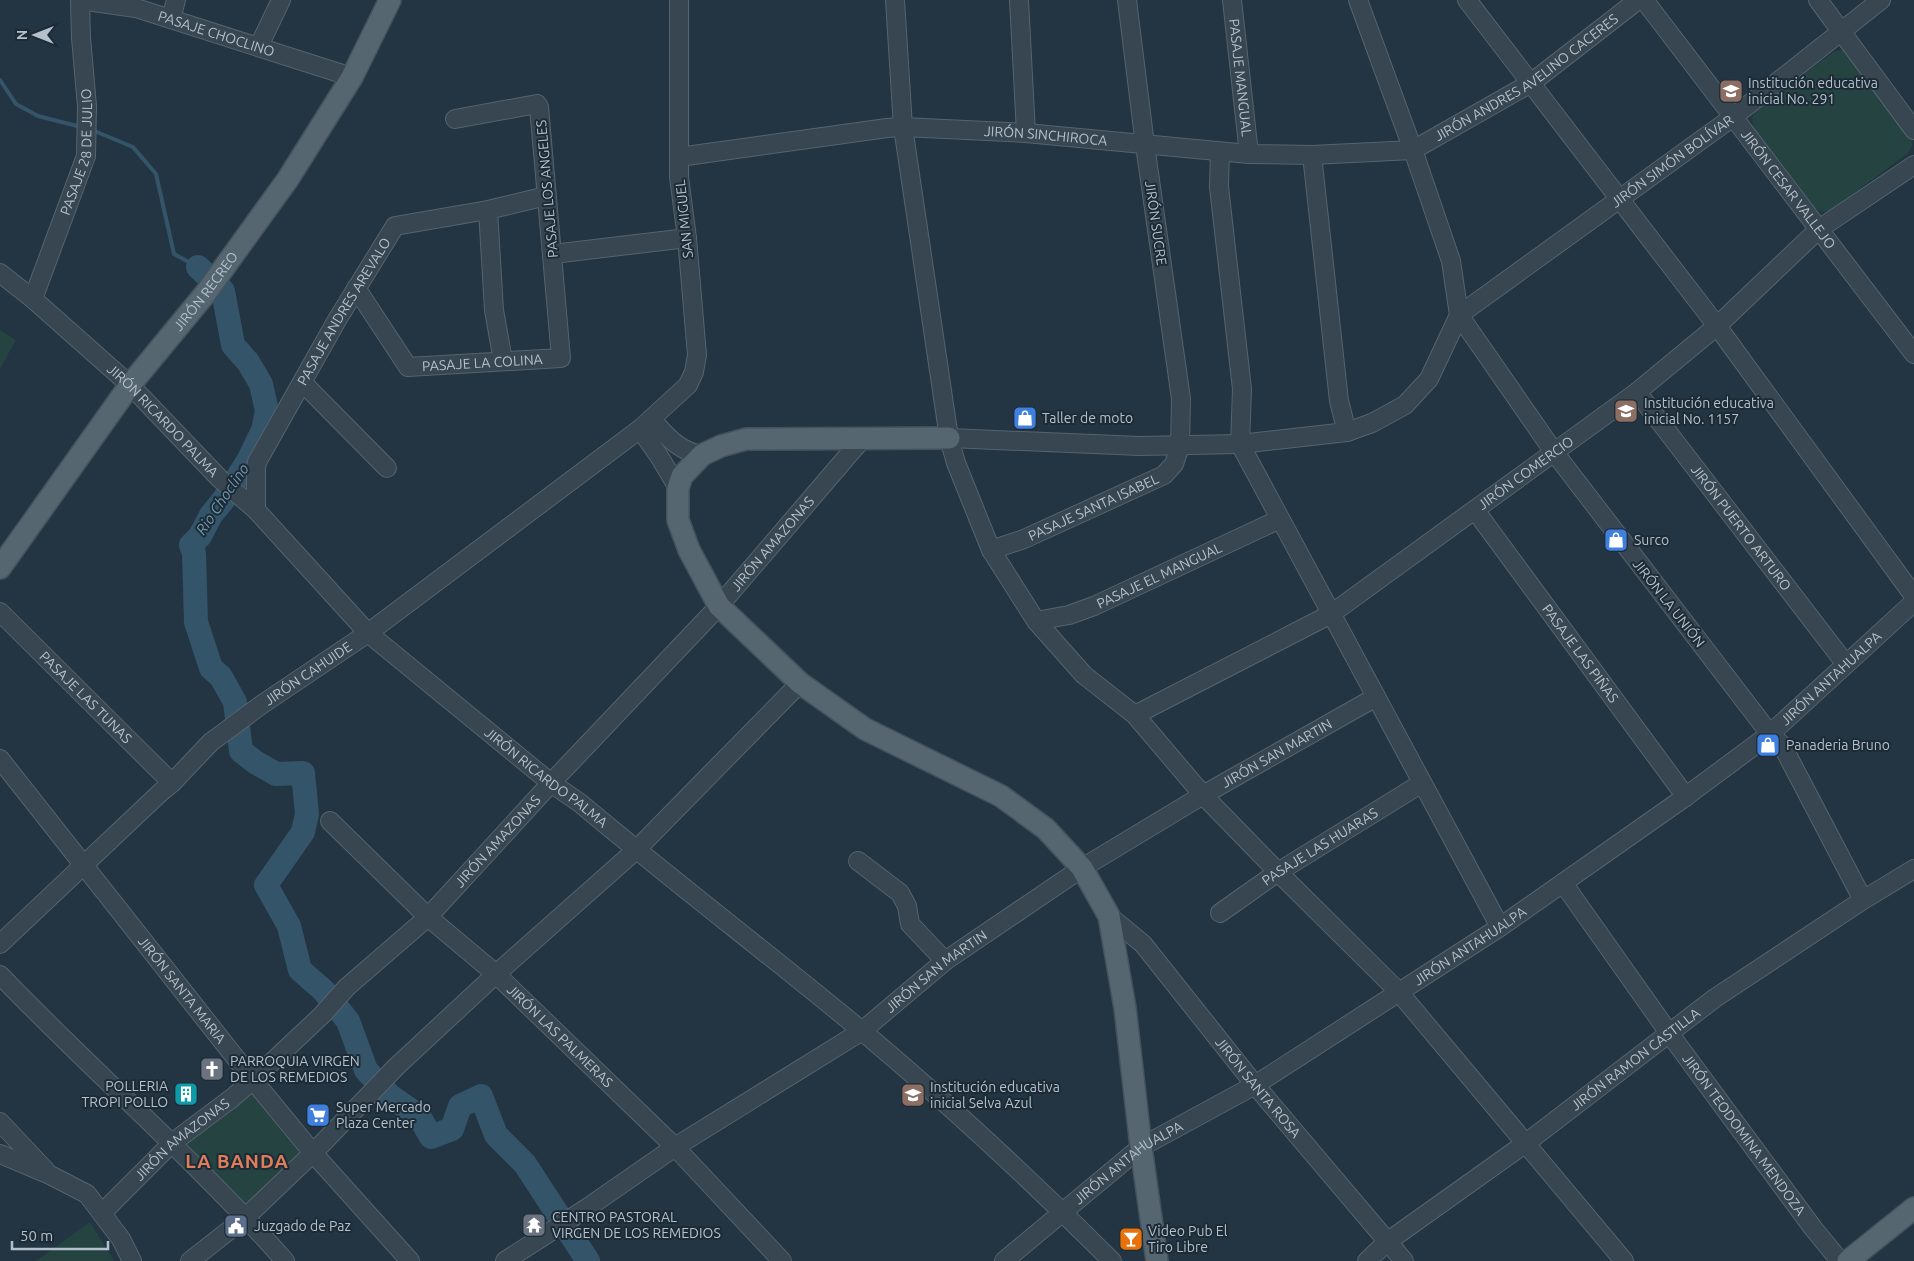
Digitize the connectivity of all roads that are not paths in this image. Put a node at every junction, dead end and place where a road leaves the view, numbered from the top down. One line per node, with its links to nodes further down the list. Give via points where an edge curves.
1 (80, 0): 16 (street, PASAJE CHOCLINO, via 136,8); 41 (street, PASAJE 28 DE JULIO, via 80,38 87,106 86,156)
2 (176, 0): 16 (street)
3 (282, 0): 18 (street)
4 (390, 0): 19 (main road, JIRÓN RECREO)
5 (678, 0): 31 (street, SAN MIGUEL)
6 (895, 0): 23 (street)
7 (1019, 0): 25 (street)
8 (1127, 0): 26 (street, JIRÓN SUCRE)
9 (1232, 0): 29 (street, PASAJE MANGUAL)
10 (1358, 0): 27 (street)
11 (1466, 0): 20 (street)
12 (1638, 0): 20 (street, JIRÓN ANDRES AVELINO CACERES)
13 (1644, 0): 21 (street, JIRÓN CESAR VALLEJO)
14 (1818, 0): 17 (street)
15 (1881, 0): 17 (street, JIRÓN SIMÓN BOLÍVAR)
16 (171, 19): 18 (street, PASAJE CHOCLINO)
17 (1842, 31): 21 (street, JIRÓN SIMÓN BOLÍVAR); 24 (street)
18 (259, 46): 19 (street, PASAJE CHOCLINO)
19 (352, 77): 48 (main road, JIRÓN RECREO, via 288,179 205,294)
20 (1531, 83): 27 (street, JIRÓN ANDRES AVELINO CACERES); 34 (street)
21 (1733, 117): 34 (street, JIRÓN SIMÓN BOLÍVAR); 36 (street, JIRÓN CESAR VALLEJO)
22 (456, 119): 33 (street, PASAJE LOS ANGELES, via 537,104)
23 (903, 127): 25 (street, JIRÓN SINCHIROCA); 31 (street, JIRÓN SINCHIROCA); 53 (street)
24 (1914, 130)
25 (1026, 133): 26 (street, JIRÓN SINCHIROCA)
26 (1144, 145): 28 (street, JIRÓN SINCHIROCA); 55 (street, JIRÓN SUCRE, via 1182,399)
27 (1413, 150): 30 (street, JIRÓN SINCHIROCA); 42 (street, via 1451,261)
28 (1220, 152): 29 (street, JIRÓN SINCHIROCA); 54 (street, via 1219,187 1242,389)
29 (1249, 154): 30 (street, JIRÓN SINCHIROCA)
30 (1312, 155): 51 (street, via 1339,401)
31 (680, 157): 37 (street, SAN MIGUEL)
32 (1914, 166): 36 (street, JIRÓN COMERCIO)
33 (546, 196): 35 (street, PASAJE ANDRES AREVALO); 38 (street, PASAJE LOS ANGELES)
34 (1620, 199): 42 (street, JIRÓN SIMÓN BOLÍVAR); 43 (street)
35 (488, 210): 40 (street, PASAJE ANDRES AREVALO, via 397,225); 46 (street, via 494,310)
36 (1819, 230): 43 (street, JIRÓN COMERCIO); 44 (street, JIRÓN CESAR VALLEJO)
37 (687, 238): 38 (street); 50 (street, SAN MIGUEL, via 696,368 688,385)
38 (553, 254): 45 (street, PASAJE LOS ANGELES)
39 (0, 273): 41 (street, JIRÓN RICARDO PALMA)
40 (356, 288): 46 (street, PASAJE LA COLINA, via 408,367); 47 (street, PASAJE ANDRES AREVALO)
41 (33, 299): 48 (street, JIRÓN RICARDO PALMA)
42 (1459, 315): 51 (street, via 1429,379 1405,405); 56 (street, JIRÓN LA UNIÓN)
43 (1717, 326): 49 (street, JIRÓN COMERCIO); 65 (street)
44 (1914, 354)
45 (561, 358): 46 (street, PASAJE LA COLINA)
46 (503, 361)
47 (303, 383): 58 (street); 60 (street, PASAJE ANDRES AREVALO, via 256,465)
48 (130, 385): 60 (street, JIRÓN RICARDO PALMA, via 220,479); 64 (main road, JIRÓN RECREO)
49 (1637, 392): 56 (street, JIRÓN COMERCIO); 72 (street, JIRÓN PUERTO ARTURO)
50 (645, 424): 57 (street, via 681,449); 59 (street); 71 (street, JIRÓN CAHUIDE)
51 (1347, 432): 54 (street)
52 (863, 438): 53 (main road); 57 (main road, via 746,439); 67 (street, JIRÓN AMAZONAS)
53 (949, 438): 55 (street); 63 (street)
54 (1240, 444): 55 (street); 62 (street)
55 (1180, 446): 63 (street, PASAJE SANTA ISABEL, via 1174,464 1164,475 1024,539)
56 (1554, 452): 61 (street, JIRÓN COMERCIO); 76 (street, JIRÓN LA UNIÓN)
57 (702, 456): 59 (main road, via 682,476)
58 (387, 468)
59 (678, 488): 67 (main road, via 678,520 689,550)
60 (256, 510): 71 (street, JIRÓN RICARDO PALMA)
61 (1475, 510): 69 (street, JIRÓN COMERCIO); 82 (street, PASAJE LAS PIÑAS)
62 (1280, 519): 69 (street); 70 (street, PASAJE EL MANGUAL, via 1094,606)
63 (991, 550): 70 (street)
64 (0, 568)
65 (1914, 596)
66 (1914, 602): 72 (street, JIRÓN ANTAHUALPA)
67 (719, 606): 73 (main road); 78 (street, JIRÓN AMAZONAS)
68 (0, 612): 80 (street, PASAJE LAS TUNAS)
69 (1331, 614): 74 (street); 75 (street, JIRÓN COMERCIO)
70 (1036, 621): 75 (street, via 1084,675)
71 (368, 633): 78 (street, JIRÓN RICARDO PALMA); 80 (street, JIRÓN CAHUIDE, via 211,742)
72 (1845, 663): 76 (street, JIRÓN ANTAHUALPA)
73 (800, 683): 84 (street); 87 (main road, via 865,730 1001,796 1046,828)
74 (1376, 697): 79 (street); 81 (street, JIRÓN SAN MARTIN)
75 (1135, 715): 81 (street)
76 (1770, 734): 82 (street, JIRÓN ANTAHUALPA); 91 (street, JIRÓN LA UNIÓN, via 1791,760)
77 (0, 759): 86 (street, JIRÓN SANTA MARIA)
78 (551, 783): 84 (street, JIRÓN RICARDO PALMA); 93 (street, JIRÓN AMAZONAS)
79 (1422, 783): 89 (street, PASAJE LAS HUARAS); 95 (street)
80 (172, 784): 86 (street, JIRÓN CAHUIDE)
81 (1204, 795): 87 (street, JIRÓN SAN MARTIN); 89 (street)
82 (1686, 796): 90 (street, JIRÓN ANTAHUALPA)
83 (330, 821): 93 (street, JIRÓN LAS PALMERAS)
84 (636, 850): 99 (street); 101 (street, JIRÓN RICARDO PALMA)
85 (858, 861): 97 (street, via 900,893 907,906 910,924)
86 (84, 866): 96 (street, JIRÓN CAHUIDE); 103 (street, JIRÓN SANTA MARIA)
87 (1082, 868): 94 (main road); 97 (street, JIRÓN SAN MARTIN)
88 (1914, 869): 91 (street, JIRÓN RAMON CASTILLA)
89 (1278, 872): 92 (street, PASAJE LAS HUARAS); 100 (street)
90 (1563, 883): 95 (street, JIRÓN ANTAHUALPA); 102 (street, JIRÓN TEODOMINA MENDOZA)
91 (1863, 900): 102 (street, JIRÓN RAMON CASTILLA, via 1715,998)
92 (1220, 913)
93 (428, 916): 99 (street, JIRÓN LAS PALMERAS); 103 (street, JIRÓN AMAZONAS, via 347,987)
94 (1109, 916): 104 (street, JIRÓN SANTA ROSA, via 1143,944); 109 (main road, via 1125,1008)
95 (1500, 927): 100 (street, JIRÓN ANTAHUALPA)
96 (0, 944)
97 (945, 960): 101 (street, JIRÓN SAN MARTIN)
98 (0, 974): 106 (street, via 38,1015)
99 (496, 974): 108 (street, JIRÓN LAS PALMERAS); 110 (street, via 397,1066)
100 (1398, 991): 104 (street, JIRÓN ANTAHUALPA); 107 (street)
101 (862, 1031): 108 (street, JIRÓN SAN MARTIN); 114 (street, JIRÓN RICARDO PALMA)
102 (1669, 1033): 107 (street, JIRÓN RAMON CASTILLA); 130 (street, JIRÓN TEODOMINA MENDOZA)
103 (253, 1080): 106 (street, JIRÓN AMAZONAS); 110 (street, JIRÓN SANTA MARIA)
104 (1255, 1085): 109 (street, JIRÓN ANTAHUALPA); 117 (street, JIRÓN SANTA ROSA)
105 (0, 1122): 112 (street)
106 (172, 1143): 115 (street, JIRÓN AMAZONAS); 116 (street)
107 (1526, 1143): 117 (street, JIRÓN RAMON CASTILLA); 129 (street)
108 (675, 1147): 122 (street, JIRÓN SAN MARTIN); 123 (street, JIRÓN LAS PALMERAS)
109 (1141, 1147): 114 (street, JIRÓN ANTAHUALPA); 126 (main road)
110 (313, 1152): 116 (street); 121 (street, JIRÓN SANTA MARIA)
111 (0, 1154): 112 (street)
112 (50, 1174): 115 (street, via 87,1194)
113 (1914, 1208): 131 (main road)
114 (1063, 1212): 124 (street, JIRÓN ANTAHUALPA); 125 (street, JIRÓN RICARDO PALMA)
115 (102, 1213): 118 (street)
116 (246, 1217): 119 (street); 120 (street)
117 (1387, 1242): 127 (street, JIRÓN RAMON CASTILLA); 128 (street, JIRÓN SANTA ROSA)
118 (132, 1261)
119 (190, 1261)
120 (285, 1261)
121 (410, 1261)
122 (505, 1261)
123 (782, 1261)
124 (1004, 1261)
125 (1112, 1261)
126 (1157, 1261)
127 (1367, 1261)
128 (1404, 1261)
129 (1624, 1261)
130 (1840, 1261)
131 (1848, 1261)

